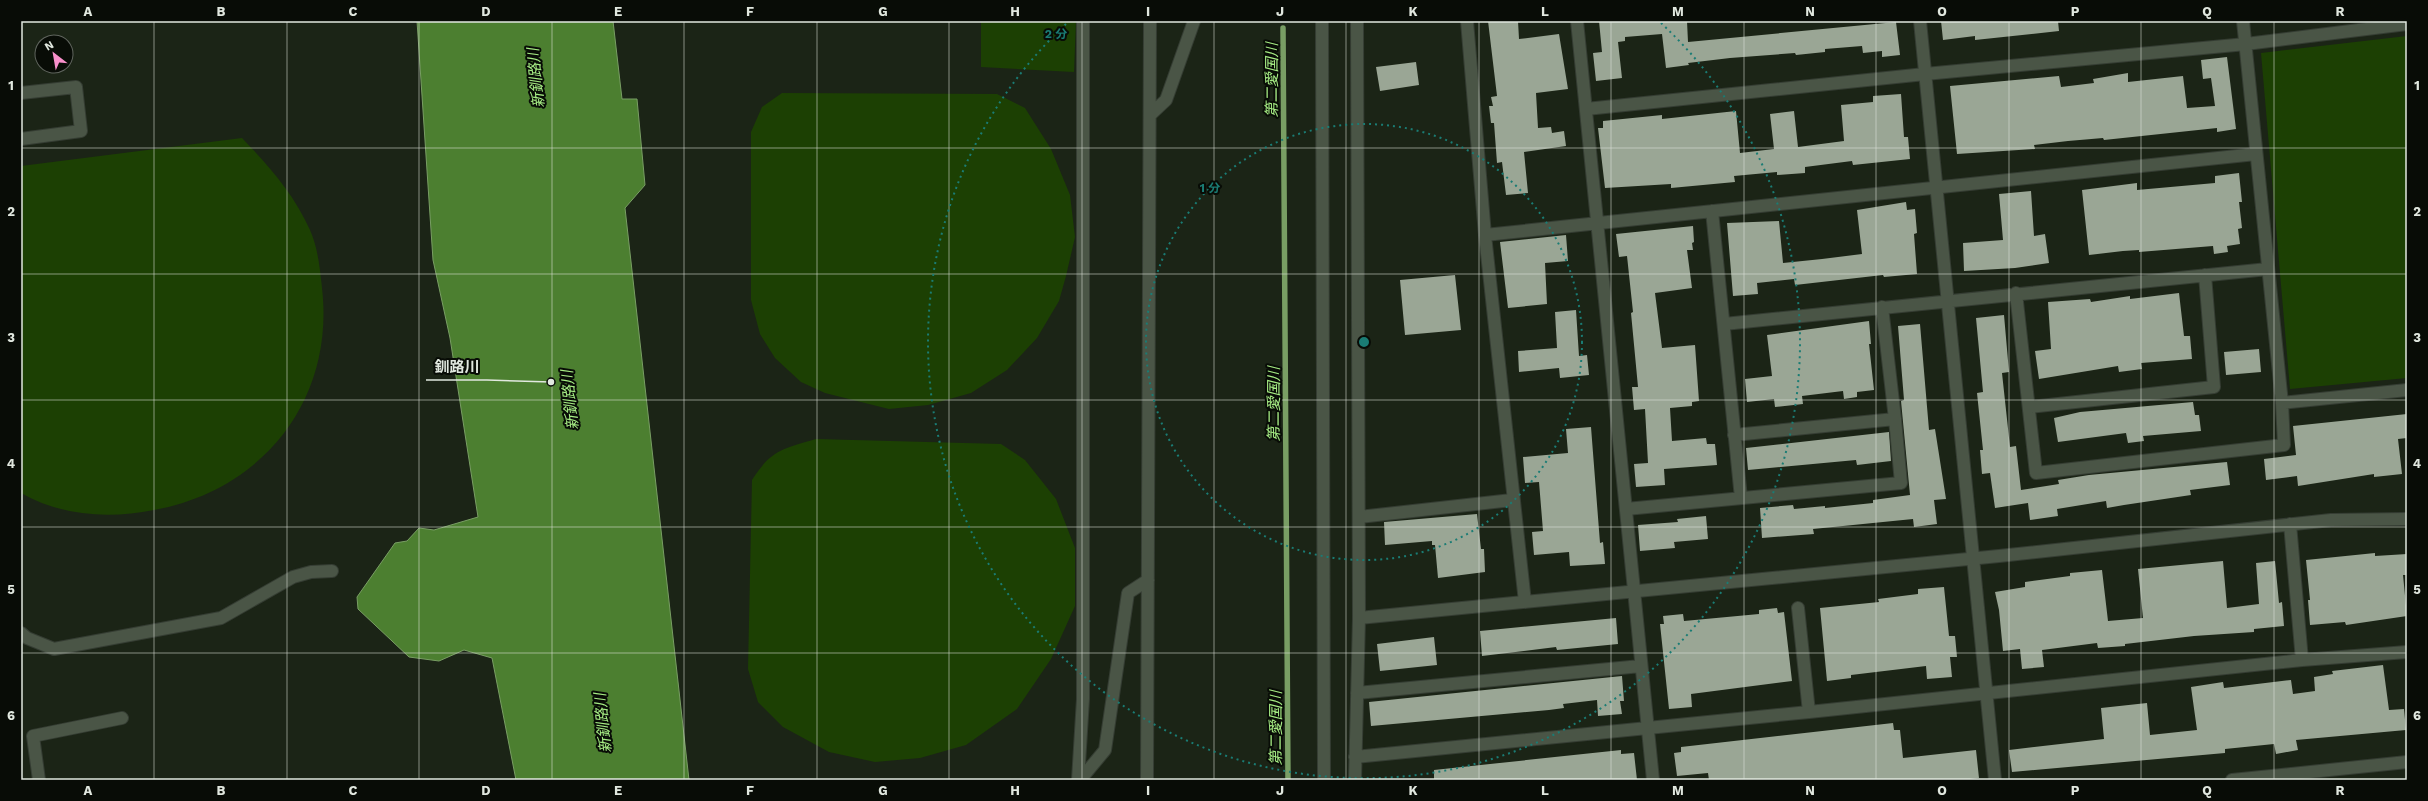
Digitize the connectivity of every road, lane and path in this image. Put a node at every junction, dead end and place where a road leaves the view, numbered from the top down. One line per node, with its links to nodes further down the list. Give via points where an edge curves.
1 (1083, 21): 58 (street, via 1083,699)
2 (1150, 21): 15 (street)
3 (1194, 21): 15 (street, via 1166,100)
4 (1322, 21): 60 (street)
5 (1357, 21): 36 (street)
6 (1467, 21): 21 (street)
7 (1577, 21): 14 (street)
8 (1920, 21): 12 (street)
9 (2243, 21): 11 (street)
10 (2407, 24): 11 (street)
11 (2246, 44): 12 (street); 17 (street)
12 (1926, 74): 14 (street); 18 (street)
13 (21, 93): 16 (street, via 76,87 81,131)
14 (1586, 110): 20 (street)
15 (1150, 115): 41 (street)
16 (21, 139)
17 (2256, 154): 18 (street); 22 (street)
18 (1937, 188): 19 (street); 25 (street)
19 (1712, 211): 20 (street); 27 (street)
20 (1597, 223): 21 (street); 35 (street)
21 (1485, 235): 34 (street)
22 (2268, 269): 23 (street); 29 (street)
23 (2205, 275): 24 (street); 30 (street, via 2214,387)
24 (2016, 293): 25 (street); 30 (street)
25 (1948, 300): 26 (street); 39 (street)
26 (1882, 307): 27 (street); 31 (street)
27 (1724, 324): 32 (street)
28 (2407, 390): 29 (street)
29 (2282, 404): 30 (street, via 2284,445 2036,473)
30 (2029, 407)
31 (1895, 418): 32 (street); 33 (street, via 1901,483)
32 (1734, 435): 33 (street)
33 (1741, 498): 35 (street)
34 (1512, 500): 36 (street); 43 (street)
35 (1626, 509): 42 (street)
36 (1359, 517): 45 (street)
37 (2407, 519): 38 (street, via 2331,520)
38 (2290, 524): 39 (street); 48 (street)
39 (1973, 558): 42 (street); 51 (street)
40 (332, 571): 46 (street, via 311,572 293,577 221,618 54,649)
41 (1148, 580): 58 (street, via 1128,593 1105,750); 59 (street)
42 (1634, 591): 43 (street); 49 (street)
43 (1525, 602): 45 (street)
44 (1798, 608): 52 (street)
45 (1359, 618): 50 (street)
46 (21, 633)
47 (2407, 652): 48 (street)
48 (2302, 660): 51 (street)
49 (1642, 666): 50 (street); 54 (street)
50 (1357, 693): 55 (street)
51 (1987, 694): 52 (street); 63 (street)
52 (1810, 712): 54 (street)
53 (122, 718): 57 (street, via 33,736)
54 (1648, 729): 55 (street); 62 (street)
55 (1355, 757): 61 (street)
56 (2407, 762): 64 (street)
57 (40, 780)
58 (1079, 780)
59 (1147, 780)
60 (1324, 780)
61 (1354, 780)
62 (1653, 780)
63 (1995, 780)
64 (2232, 780)

